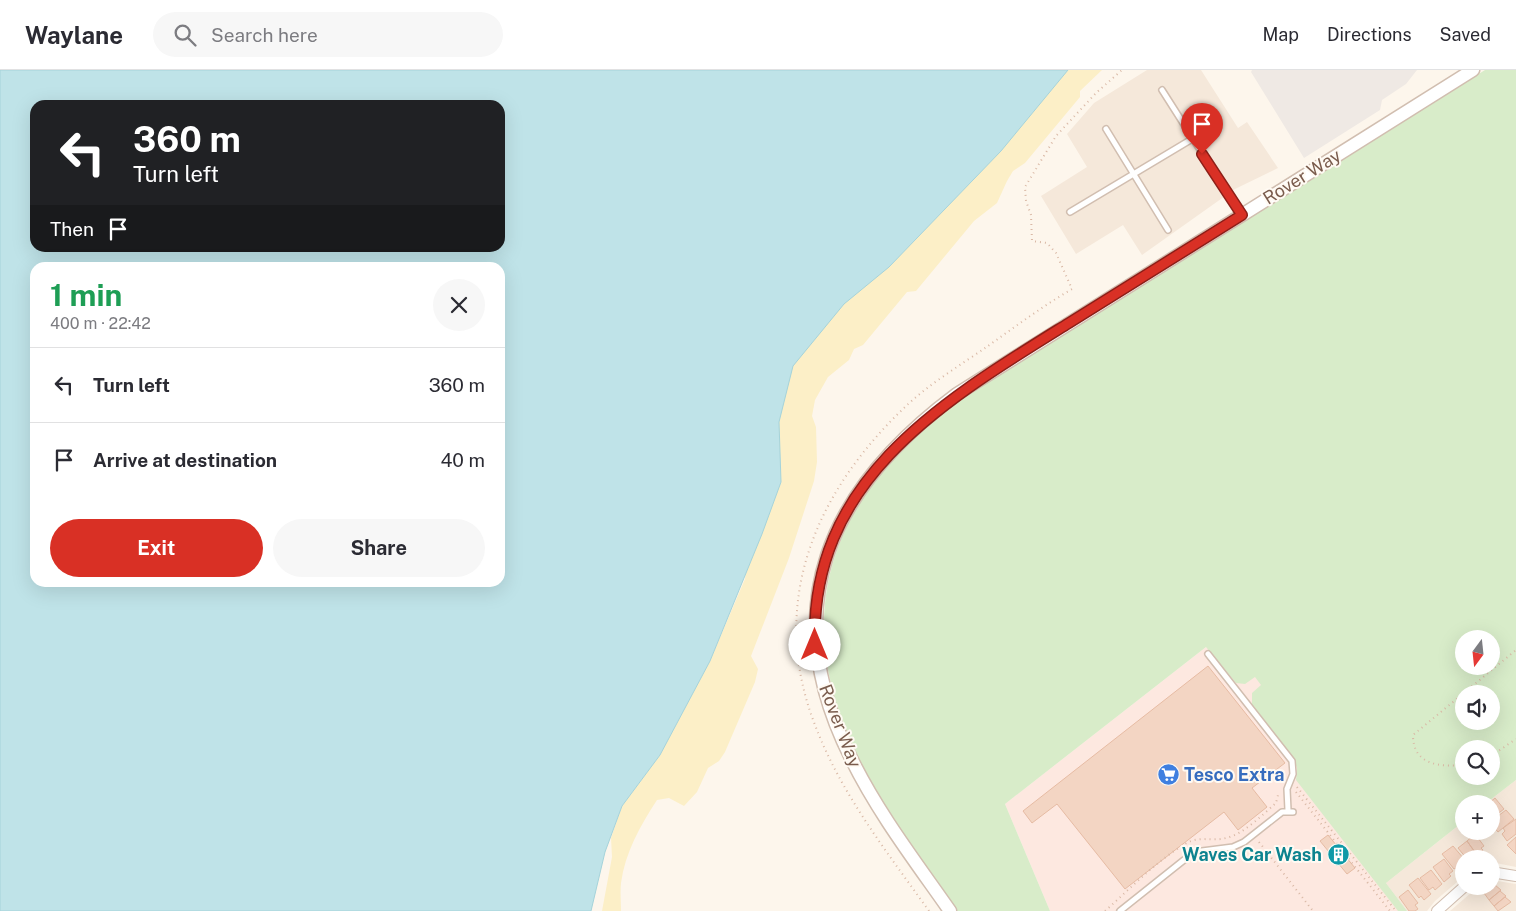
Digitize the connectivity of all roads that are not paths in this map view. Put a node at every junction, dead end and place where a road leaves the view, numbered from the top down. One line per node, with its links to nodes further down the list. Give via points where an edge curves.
1 (1473, 70): 7 (street, Rover Way)
2 (1162, 90): 4 (lane)
3 (1106, 129): 5 (lane)
4 (1192, 139): 5 (lane); 7 (lane)
5 (1133, 174): 6 (lane); 8 (lane)
6 (1070, 212)
7 (1242, 215): 13 (street, Rover Way, via 996,368 941,406 897,446 871,476 846,510 831,544 821,577 814,628 816,656 830,711 868,791)
8 (1168, 230)
9 (1208, 654): 14 (lane, via 1292,761 1293,774 1287,789 1290,811 1282,812 1239,845 1194,852)
10 (1500, 873): 11 (street)
11 (1516, 876)
12 (1455, 895): 15 (street)
13 (950, 911)
14 (1120, 911)
15 (1437, 911)

